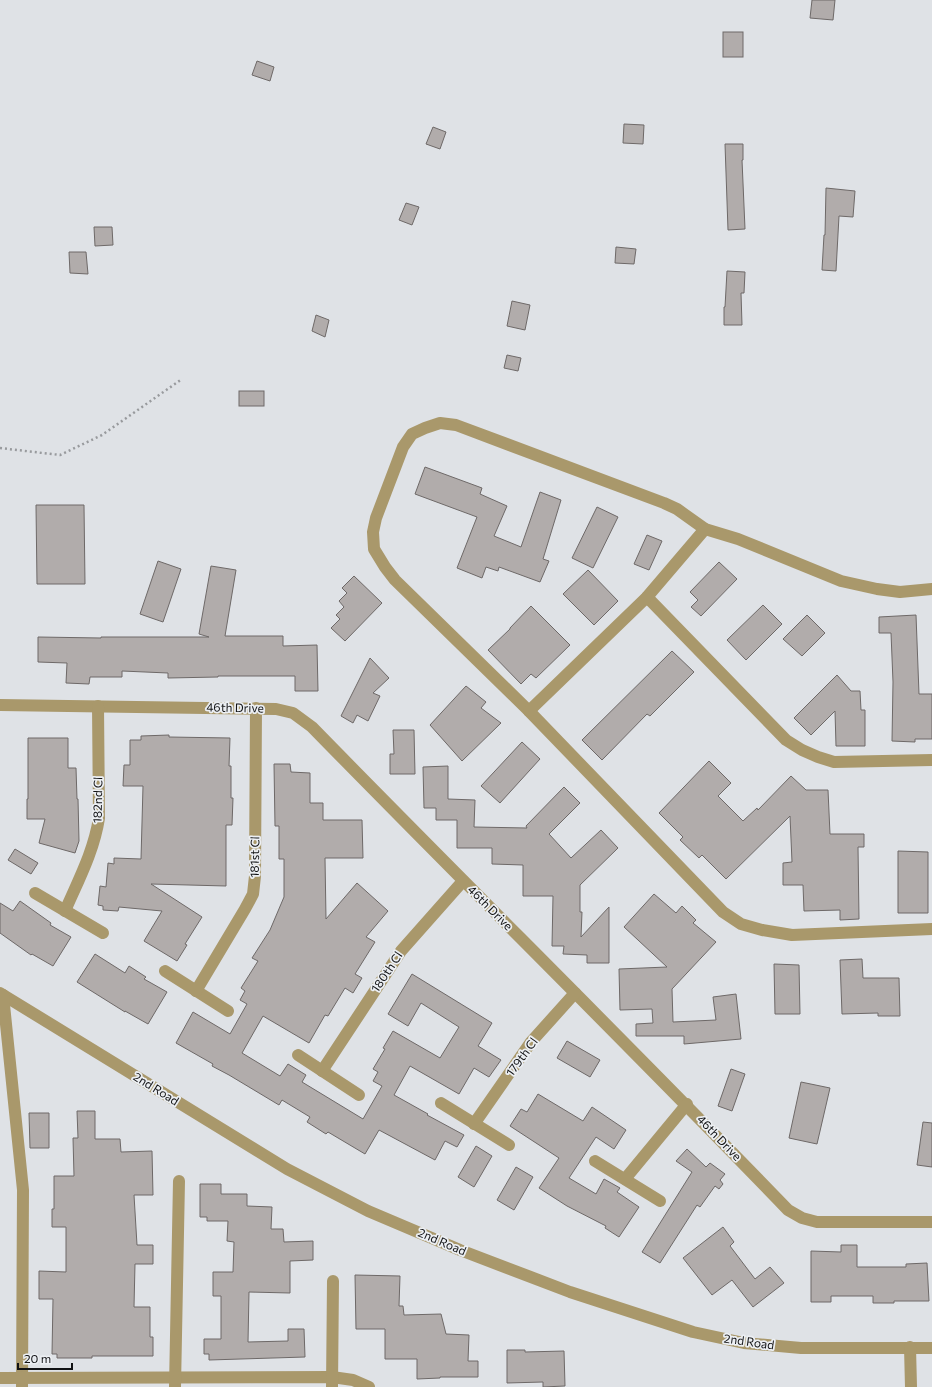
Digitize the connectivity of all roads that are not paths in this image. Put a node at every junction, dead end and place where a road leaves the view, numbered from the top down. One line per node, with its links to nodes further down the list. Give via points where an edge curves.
1 (705, 529): 2 (street, via 738,539 841,581 900,592); 3 (street); 7 (street, via 677,509 456,425 440,423 412,434 403,447 376,518 373,532 374,549 395,580)
2 (932, 589)
3 (647, 597): 7 (street); 8 (street, via 786,740 802,750 834,762)
4 (0, 705): 5 (street, 46th Drive)
5 (98, 706): 6 (street, 46th Drive); 11 (street, 182nd Cl, via 97,832)
6 (256, 708): 9 (street, 46th Drive, via 276,709 293,714 312,727); 15 (street, 181st Cl, via 255,876 252,894)
7 (529, 711): 12 (street, via 723,912 741,924 792,935)
8 (932, 760)
9 (463, 881): 17 (street, 46th Drive); 20 (street, 180th Cl, via 401,951)
10 (35, 893): 11 (street)
11 (65, 911): 13 (street)
12 (932, 929)
13 (103, 933)
14 (165, 971): 15 (street)
15 (196, 991): 18 (street)
16 (1, 994): 32 (street, 2nd Road, via 287,1168 368,1210 468,1253 570,1292 700,1334 744,1343 801,1348); 37 (street, via 22,1190)
17 (575, 994): 23 (street, 46th Drive); 24 (street, 179th Cl, via 531,1042)
18 (228, 1011)
19 (298, 1056): 20 (street)
20 (322, 1071): 21 (street)
21 (359, 1096)
22 (441, 1103): 24 (street)
23 (687, 1104): 27 (street); 30 (street, 46th Drive, via 788,1210 802,1218 817,1222)
24 (474, 1124): 25 (street)
25 (509, 1145)
26 (595, 1161): 27 (street)
27 (625, 1179): 29 (street)
28 (178, 1181): 35 (street)
29 (660, 1201)
30 (932, 1222)
31 (333, 1281): 36 (street)
32 (910, 1347): 33 (street, 2nd Road); 39 (street)
33 (932, 1348)
34 (0, 1378): 37 (street)
35 (175, 1382): 36 (street); 37 (street)
36 (332, 1382): 38 (street, via 353,1380)
37 (22, 1383)
38 (369, 1387)
39 (911, 1387)

